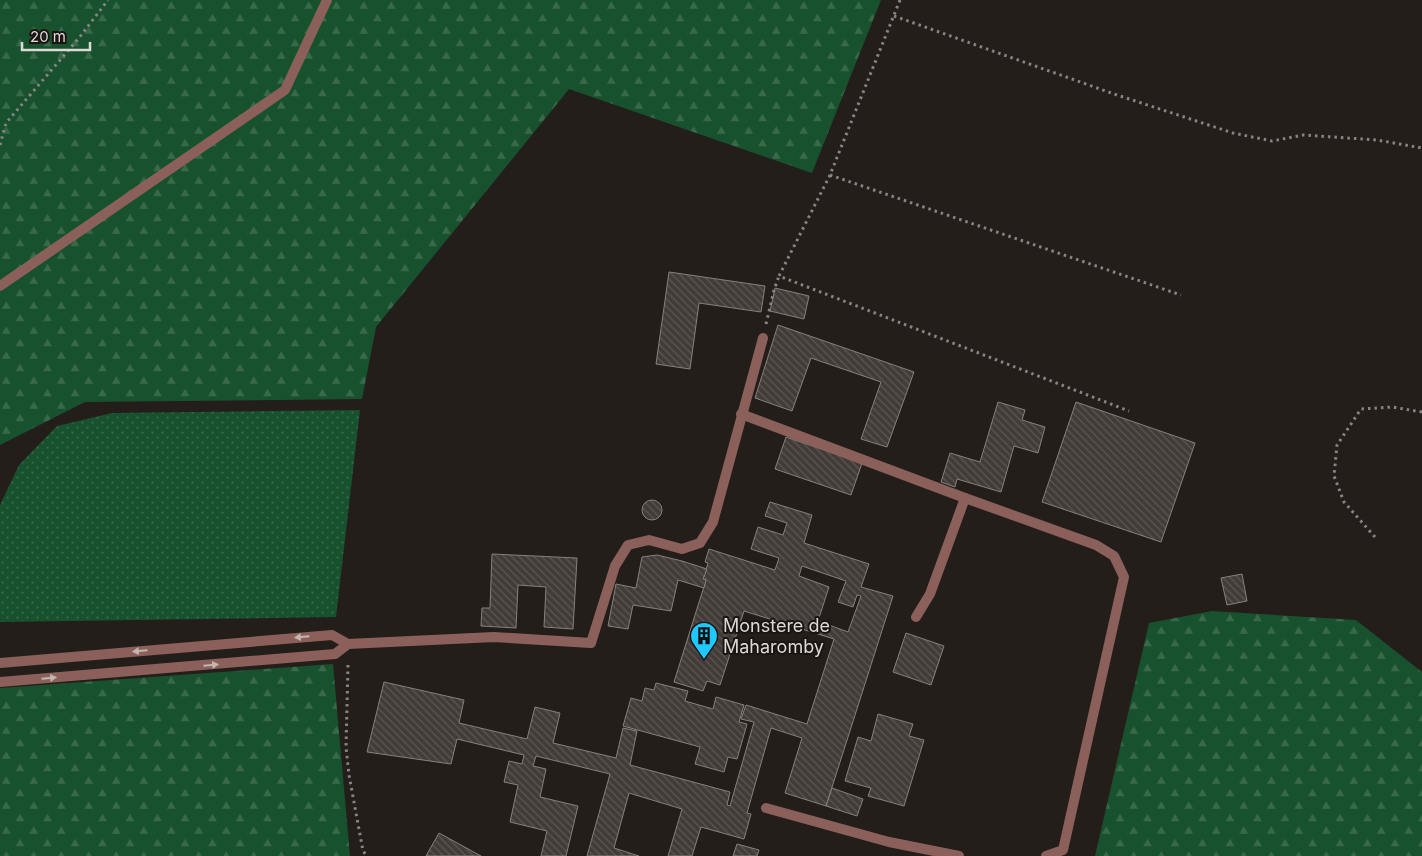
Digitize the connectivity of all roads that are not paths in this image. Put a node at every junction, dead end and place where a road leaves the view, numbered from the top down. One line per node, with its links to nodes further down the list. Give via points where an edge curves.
1 (327, 0): 2 (street, via 285,90)
2 (0, 286)
3 (763, 338): 4 (street)
4 (741, 414): 5 (street); 7 (street, via 713,522 700,543 682,550 649,540 628,545 615,566 591,643 494,637)
5 (965, 498): 6 (street, via 930,594); 12 (street, via 1096,545 1114,556 1124,577 1063,850)
6 (916, 617)
7 (348, 644): 8 (street, one-way to 8, via 332,635); 9 (street, one-way to 7, via 335,654)
8 (0, 663)
9 (0, 682)
10 (766, 808): 11 (street, via 889,842)
11 (959, 856)
12 (1046, 856)

